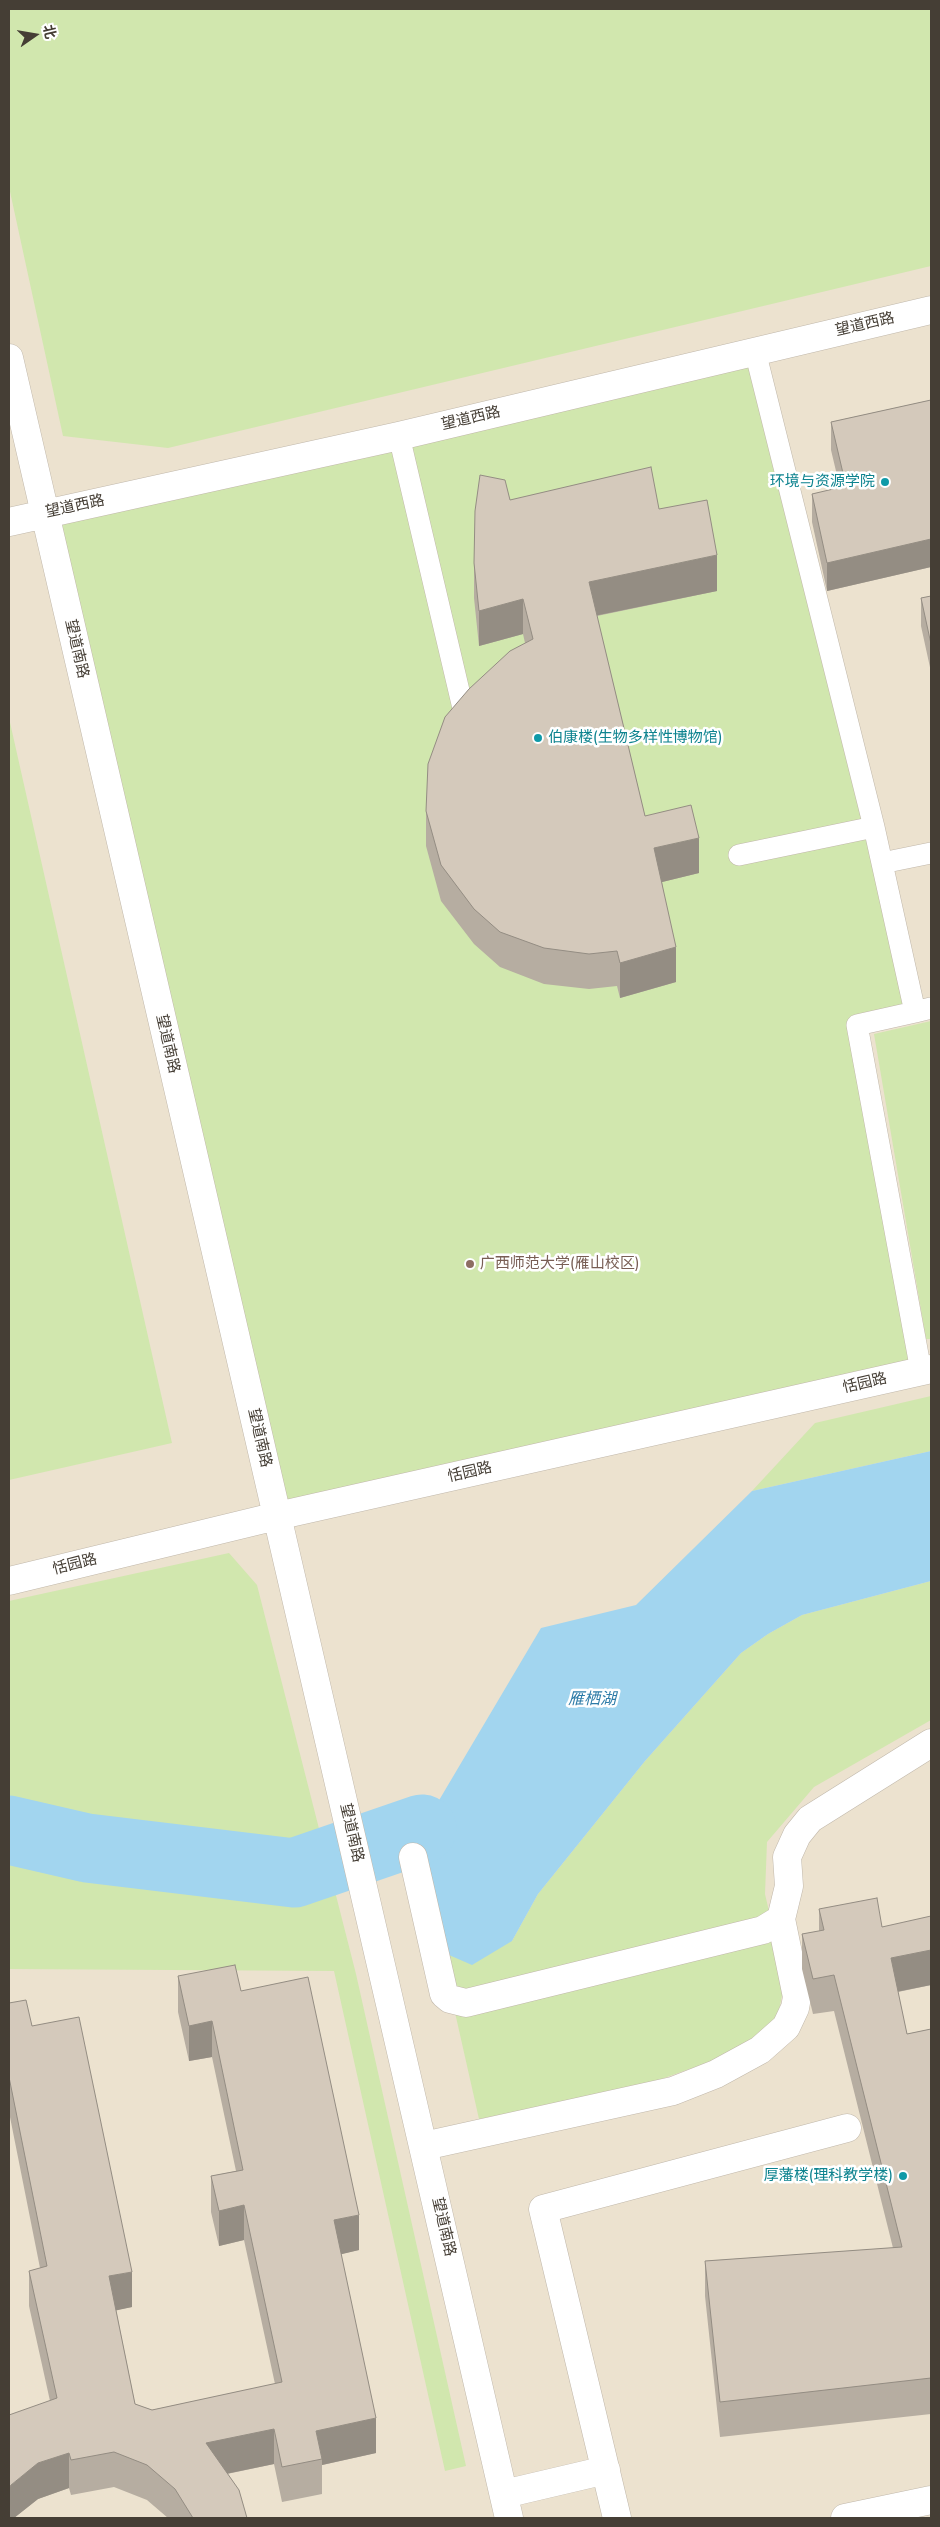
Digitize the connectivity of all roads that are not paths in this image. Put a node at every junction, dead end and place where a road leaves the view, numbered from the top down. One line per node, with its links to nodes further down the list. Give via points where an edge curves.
1 (931, 310): 2 (street, 望道西路)
2 (755, 351): 4 (street, 望道西路); 8 (lane)
3 (9, 358): 5 (street, 望道南路)
4 (399, 436): 5 (street, 望道西路); 7 (lane)
5 (44, 514): 6 (street, 望道西路); 14 (street, 望道南路)
6 (9, 522)
7 (464, 708)
8 (874, 827): 10 (lane); 11 (lane)
9 (931, 853): 11 (lane)
10 (739, 855)
11 (882, 863): 12 (lane)
12 (923, 1010): 13 (lane, via 857,1025)
13 (926, 1370): 14 (street, 恬园路)
14 (277, 1516): 15 (street, 恬园路); 20 (street, 望道南路)
15 (9, 1581)
16 (931, 1743): 18 (street, via 810,1819 786,1857 789,1886)
17 (413, 1857): 18 (street, via 444,1994 456,2001 466,2002 764,1930)
18 (780, 1919): 20 (street, via 797,1996 786,2027 760,2050 716,2074 673,2091)
19 (846, 2128): 21 (street, via 543,2209)
20 (424, 2146): 23 (street, 望道南路)
21 (606, 2470): 23 (street); 24 (street)
22 (931, 2500): 25 (street)
23 (507, 2506)
24 (617, 2518)
25 (845, 2518)

